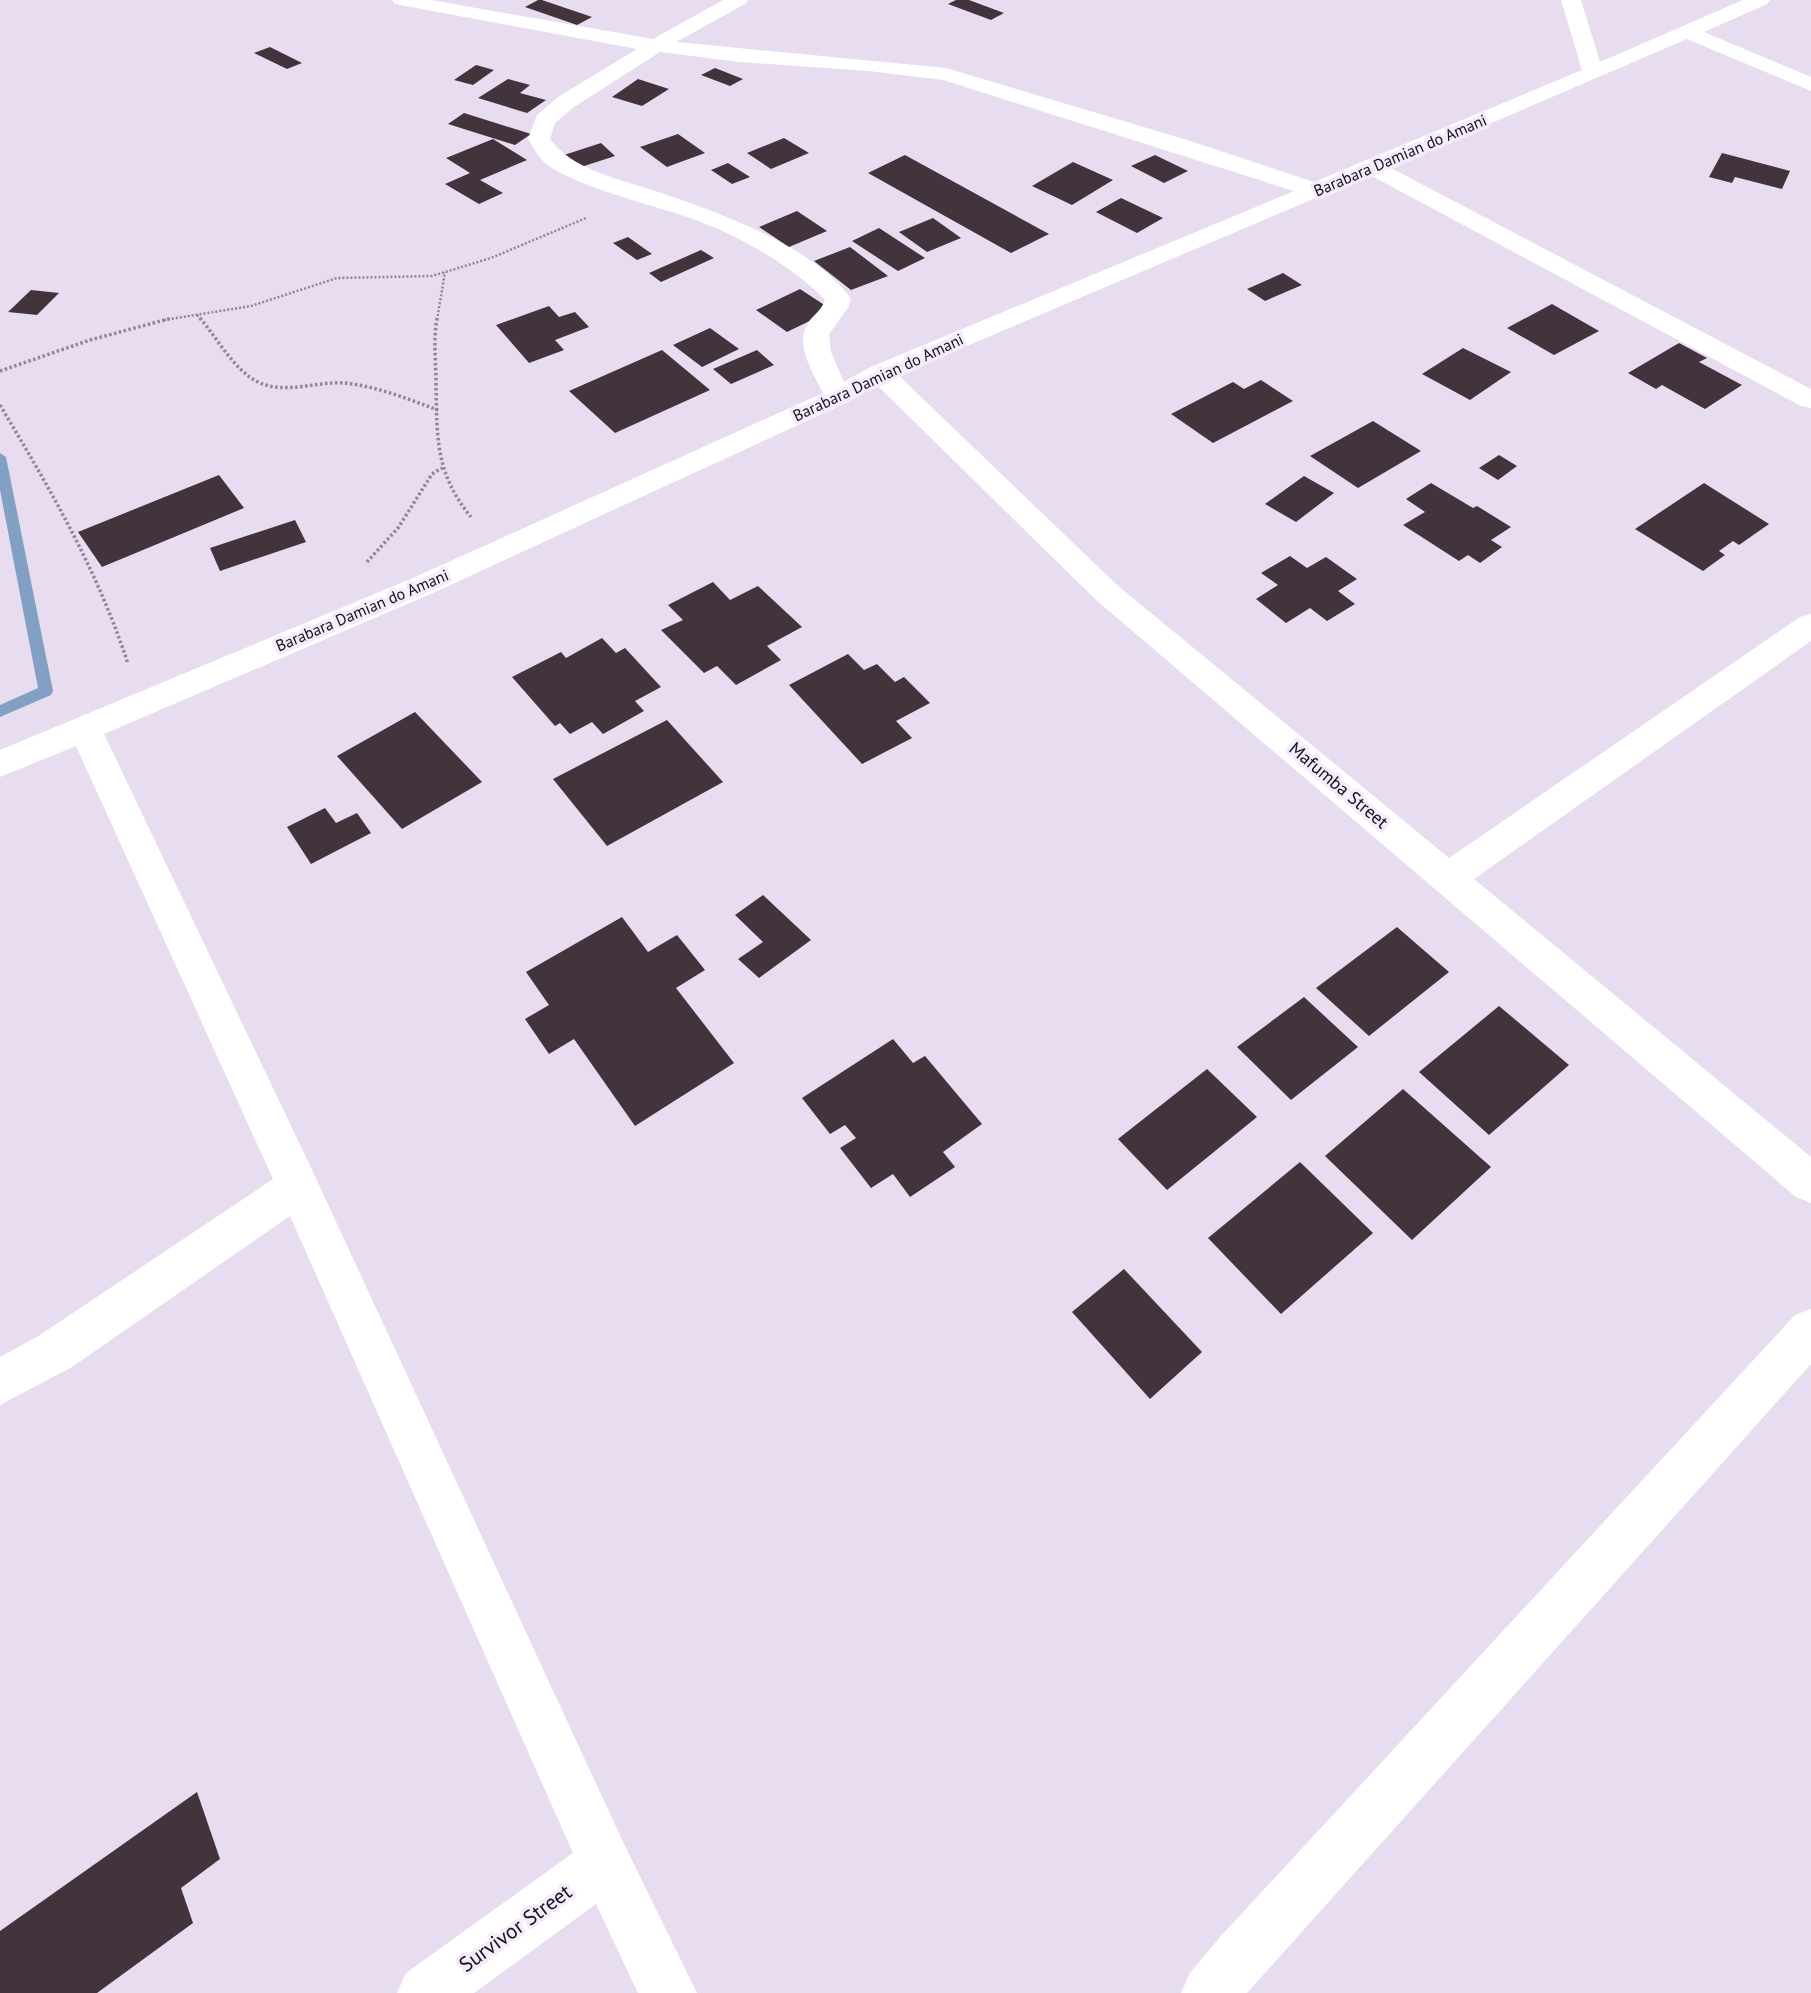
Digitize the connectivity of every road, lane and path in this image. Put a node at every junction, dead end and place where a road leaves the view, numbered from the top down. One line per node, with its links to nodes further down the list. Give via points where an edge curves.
1 (402, 0): 6 (street, via 540,29)
2 (738, 0): 6 (street)
3 (1571, 0): 7 (street)
4 (1760, 0): 5 (street, Barabara Damian do Amani)
5 (1688, 32): 7 (street, Barabara Damian do Amani); 8 (street)
6 (659, 47): 10 (street, via 946,74); 11 (street, via 566,102 545,120 539,139 552,157 587,176)
7 (1593, 74): 9 (street, Barabara Damian do Amani)
8 (1811, 85)
9 (1372, 167): 10 (street, Barabara Damian do Amani); 17 (street)
10 (1315, 190): 15 (street, Barabara Damian do Amani)
11 (642, 195): 12 (path); 16 (street, via 705,215 814,274 838,299 836,310 818,327 816,342)
12 (445, 272): 13 (path, via 389,280 340,277 251,306); 19 (path, via 435,330)
13 (197, 314): 14 (path, via 91,340); 19 (path, via 254,380 276,388 320,383 361,387)
14 (0, 371)
15 (880, 373): 16 (street, Barabara Damian do Amani); 27 (street, Mafumba Street, via 1106,592)
16 (838, 396): 21 (street, Barabara Damian do Amani)
17 (1811, 400)
18 (0, 405): 24 (path, via 66,516 111,614)
19 (438, 410): 20 (path, via 437,447)
20 (442, 468): 21 (path, via 457,500); 22 (path, via 432,474 398,528)
21 (498, 551): 24 (street, Barabara Damian do Amani)
22 (361, 568)
23 (1811, 625): 27 (street)
24 (141, 704): 25 (street, Barabara Damian do Amani)
25 (84, 728): 26 (street, Barabara Damian do Amani); 29 (street)
26 (0, 764)
27 (1449, 877): 28 (street, Mafumba Street)
28 (1811, 1182)
29 (298, 1186): 31 (street, via 56,1351); 32 (street)
30 (1811, 1331): 35 (street)
31 (0, 1382)
32 (605, 1863): 33 (street, Survivor Street); 34 (street)
33 (426, 1993)
34 (668, 1993)
35 (1210, 1993)

